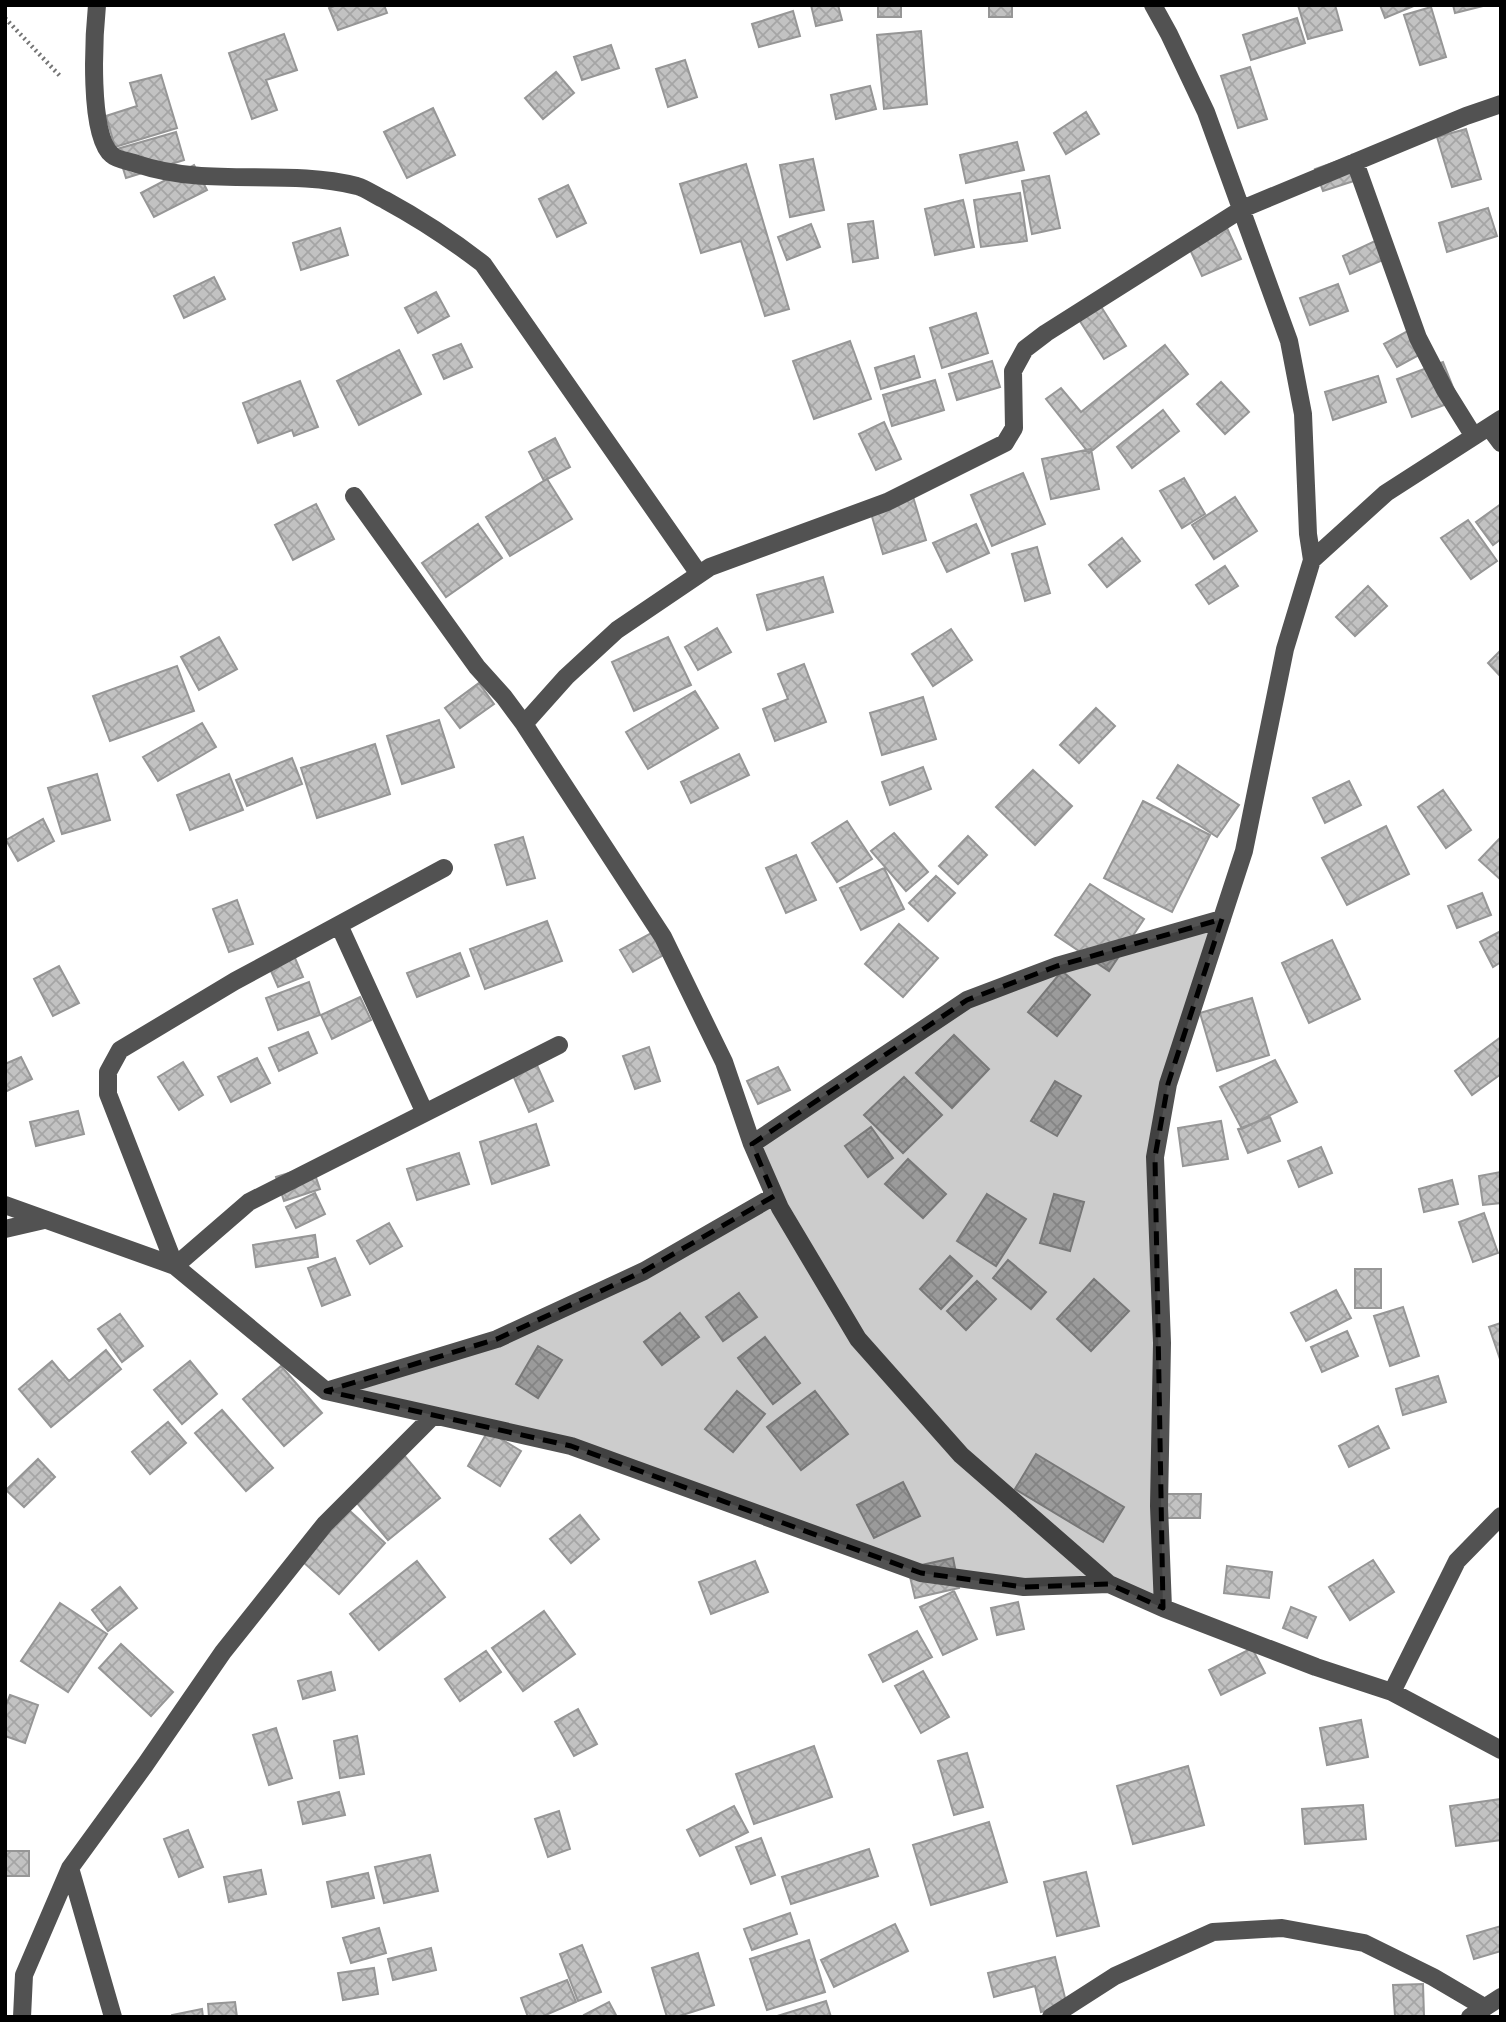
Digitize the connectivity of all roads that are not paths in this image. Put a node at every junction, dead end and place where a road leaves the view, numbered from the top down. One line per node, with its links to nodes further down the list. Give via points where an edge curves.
1 (97, 5): 10 (street, via 93,47 100,138 112,155 152,169 206,178 308,178 360,187 442,232 483,264)
2 (1153, 5): 5 (street, via 1206,112)
3 (1501, 104): 4 (street)
4 (1355, 162): 5 (street); 6 (street, via 1418,338 1445,390)
5 (1241, 209): 9 (street, via 1289,341 1303,414); 10 (street, via 1025,349 1013,372 1014,428 1005,443 887,502)
6 (1488, 427): 7 (street); 9 (street, via 1386,493)
7 (1501, 443)
8 (354, 496): 11 (street, via 477,667)
9 (1312, 560): 13 (street, via 1285,649 1244,851)
10 (699, 573): 11 (street, via 617,630)
11 (524, 724): 17 (street, via 663,936 723,1062)
12 (444, 868): 14 (street)
13 (1222, 919): 17 (street, via 1057,966 967,1000); 27 (street, via 1168,1084 1155,1157 1162,1343 1159,1506)
14 (340, 925): 16 (street); 22 (street, via 120,1050 108,1072 108,1094)
15 (559, 1045): 16 (street)
16 (425, 1111): 22 (street, via 249,1202)
17 (752, 1144): 18 (street)
18 (774, 1196): 23 (street, via 644,1271 497,1339); 26 (street, via 858,1339 961,1455)
19 (5, 1205): 20 (street)
20 (44, 1220): 21 (street); 22 (street)
21 (5, 1229)
22 (175, 1266): 23 (street)
23 (326, 1391): 24 (street)
24 (433, 1416): 26 (street, via 570,1446 921,1573 1024,1587); 30 (street, via 325,1524 282,1577 223,1651)
25 (1501, 1516): 28 (street, via 1457,1561)
26 (1109, 1584): 27 (street)
27 (1163, 1608): 28 (street)
28 (1392, 1692): 29 (street)
29 (1501, 1750)
30 (70, 1868): 33 (street, via 24,1975); 34 (street)
31 (1501, 1997): 32 (street)
32 (1477, 2012): 35 (street, via 1433,1977 1364,1943 1282,1928 1213,1932 1115,1976)
33 (22, 2017)
34 (113, 2017)
35 (1051, 2017)

